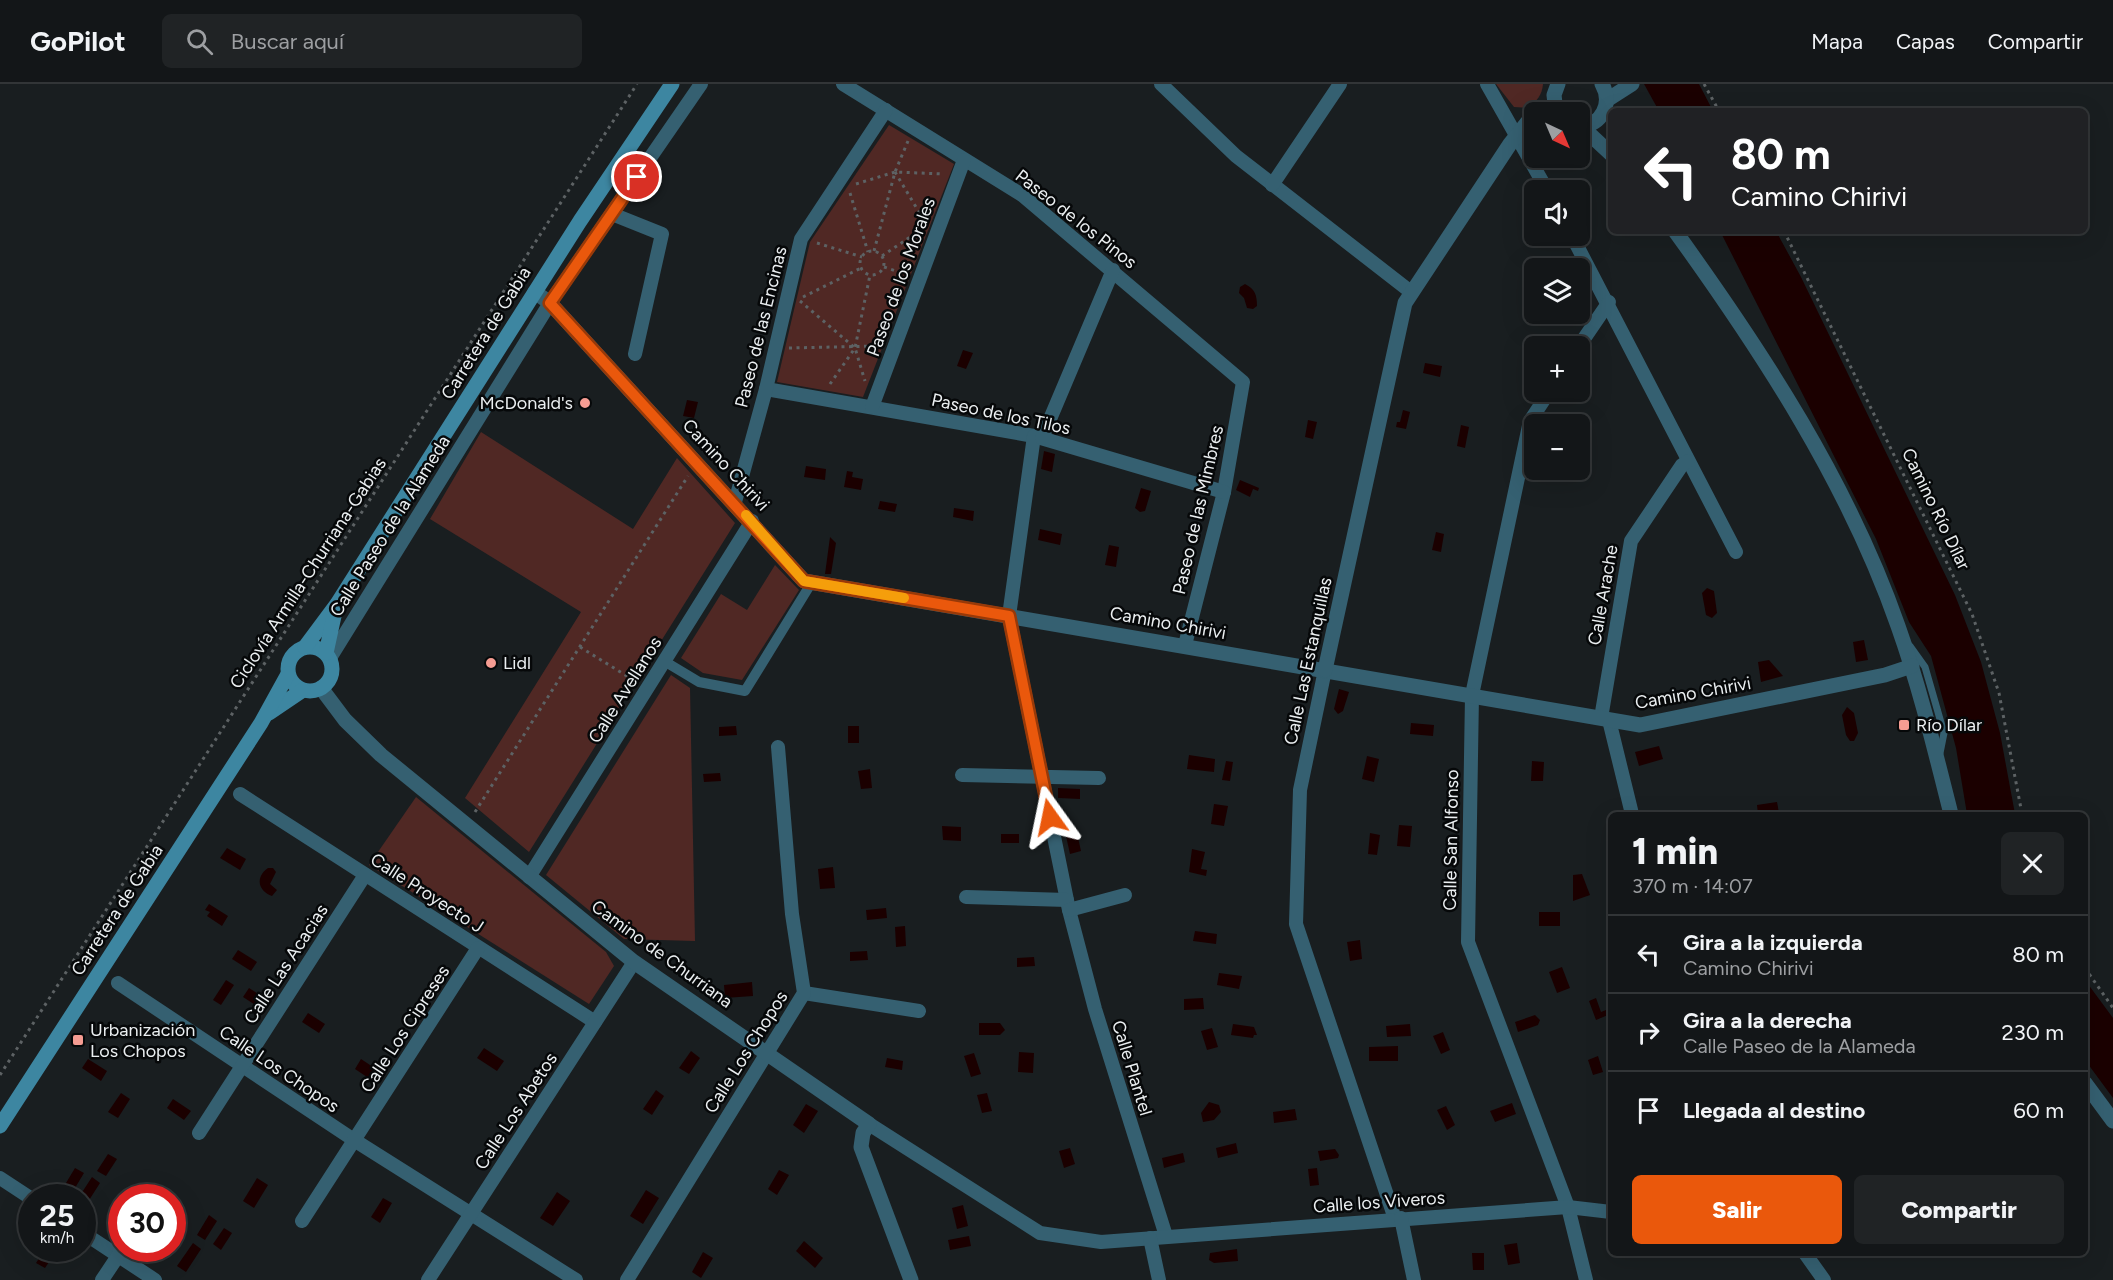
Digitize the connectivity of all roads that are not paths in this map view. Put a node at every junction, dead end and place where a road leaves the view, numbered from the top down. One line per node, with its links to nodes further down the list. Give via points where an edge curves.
1 (672, 84): 25 (main road, Carretera de Gabia)
2 (701, 84): 21 (street, Calle Paseo de la Alameda)
3 (843, 84): 10 (street, Paseo de los Pinos)
4 (1161, 84): 20 (street)
5 (1340, 84): 20 (street)
6 (1487, 84): 16 (street)
7 (1602, 84): 11 (street)
8 (1632, 84): 9 (street)
9 (1612, 108)
10 (886, 110): 18 (street, Paseo de los Pinos); 32 (street, Paseo de las Encinas, via 801,239)
11 (1607, 114): 12 (street)
12 (1590, 124)
13 (1524, 130): 16 (street, Calle Las Estanquillas)
14 (1590, 135): 17 (street)
15 (1524, 136): 16 (street)
16 (1519, 137): 19 (street); 26 (street, Calle Las Estanquillas, via 1510,144)
17 (1608, 151)
18 (964, 160): 24 (street, Paseo de los Pinos, via 1022,195); 34 (street, Paseo de los Morales)
19 (1542, 180)
20 (1272, 185): 26 (street)
21 (612, 214): 28 (street, Calle Paseo de la Alameda); 30 (street, via 662,234)
22 (1677, 234): 44 (street, via 1764,360 1824,461)
23 (1578, 246): 27 (street)
24 (1113, 270): 31 (street, Paseo de los Pinos); 35 (street, Calle Plantel)
25 (535, 292): 28 (street, Camino Chirivi); 42 (main road, Carretera de Gabia)
26 (1411, 292): 50 (street, Calle Las Estanquillas, via 1405,303)
27 (1609, 302): 29 (street); 36 (street)
28 (550, 303): 38 (street, Camino Chirivi); 47 (street, Calle Paseo de la Alameda)
29 (1586, 336)
30 (635, 354)
31 (1243, 382): 37 (street, Paseo de las Mimbres)
32 (766, 389): 34 (street, Paseo de los Tilos); 38 (street, Paseo de las Encinas)
33 (1543, 402): 54 (street, Calle San Alfonso, via 1530,421)
34 (872, 407): 35 (street, Paseo de los Tilos)
35 (1038, 437): 37 (street, Paseo de los Tilos); 43 (street, Calle Plantel)
36 (1688, 461): 40 (street); 56 (street, Calle Arache, via 1631,541)
37 (1224, 492): 45 (street, Paseo de las Mimbres)
38 (735, 502): 39 (street, Camino Chirivi)
39 (752, 521): 41 (street, Camino Chirivi, via 804,581); 48 (street, Calle Avellanos)
40 (1736, 552)
41 (812, 582): 43 (street, Camino Chirivi); 48 (street, via 745,691 699,682)
42 (337, 604): 46 (main road, Carretera de Gabia); 47 (main road, Carretera de Gabia)
43 (1009, 616): 45 (street, Camino Chirivi); 60 (street, Calle Plantel)
44 (1900, 632): 49 (street); 58 (lane, via 1925,668 1944,733)
45 (1185, 645): 50 (street, Camino Chirivi)
46 (305, 647): 47 (main road); 51 (main road, via 293,655)
47 (328, 656): 52 (main road, via 331,678)
48 (664, 662): 66 (street, Calle Avellanos)
49 (1912, 666): 56 (street, Camino Chirivi, via 1885,675 1640,725); 58 (street)
50 (1326, 670): 54 (street, Camino Chirivi); 89 (street, Calle Las Estanquillas, via 1300,790 1296,924)
51 (288, 674): 53 (main road, via 296,687); 55 (main road, Carretera de Gabia)
52 (321, 688): 53 (main road); 66 (street, Camino de Churriana, via 345,720 374,748)
53 (303, 690): 55 (main road, Carretera de Gabia)
54 (1472, 695): 56 (street, Camino Chirivi); 86 (street, Calle San Alfonso, via 1468,942)
55 (267, 714): 81 (main road, Carretera de Gabia)
56 (1605, 719): 63 (street, Calle Arache)
57 (778, 747): 73 (street, Calle Los Chopos, via 792,914)
58 (1938, 762): 64 (street)
59 (962, 775): 60 (street)
60 (1042, 775): 61 (street); 69 (street, Calle Plantel)
61 (1099, 778)
62 (240, 794): 65 (street, Calle Proyecto J)
63 (1631, 812)
64 (1950, 812)
65 (365, 875): 70 (street, Calle Proyecto J); 77 (street, Calle Las Acacias)
66 (529, 877): 71 (street, Camino de Churriana)
67 (1125, 895): 69 (street)
68 (966, 897): 69 (street)
69 (1068, 904): 91 (street, Calle Plantel, via 1095,1009)
70 (478, 948): 75 (street, Calle Proyecto J); 83 (street, Calle Los Cipreses)
71 (634, 962): 75 (street, Calle Los Abetos); 76 (street, Camino de Churriana)
72 (118, 983): 77 (street, Calle Los Chopos)
73 (804, 993): 74 (street); 76 (street, Calle Los Chopos)
74 (919, 1011)
75 (595, 1022): 88 (street, Calle Los Abetos)
76 (766, 1053): 80 (street, Camino de Churriana); 100 (street, Calle Los Chopos)
77 (242, 1066): 82 (street, Calle Las Acacias); 83 (street, Calle Los Chopos)
78 (2088, 1087): 79 (street)
79 (2113, 1121)
80 (869, 1124): 92 (street, Calle los Viveros, via 1040,1233 1101,1242); 101 (street, via 862,1134 861,1147)
81 (0, 1126)
82 (199, 1133)
83 (354, 1140): 88 (street, Calle Los Chopos); 90 (street, Calle Los Cipreses)
84 (0, 1179): 85 (street)
85 (18, 1190)
86 (1568, 1207): 87 (street, Calle los Viveros); 89 (street, Calle los Viveros); 104 (street, Calle San Alfonso)
87 (1608, 1212)
88 (472, 1213): 98 (street, Calle Los Abetos); 99 (street, Calle Los Chopos)
89 (1398, 1219): 91 (street, Calle los Viveros); 103 (street, Calle Las Estanquillas)
90 (302, 1221)
91 (1166, 1236): 92 (street, Calle los Viveros)
92 (1150, 1238): 102 (street)
93 (1807, 1256): 105 (street)
94 (114, 1262): 96 (street)
95 (133, 1262): 97 (street)
96 (102, 1280)
97 (155, 1280)
98 (428, 1280)
99 (574, 1280)
100 (627, 1280)
101 (911, 1280)
102 (1159, 1280)
103 (1414, 1280)
104 (1586, 1280)
105 (1824, 1280)

